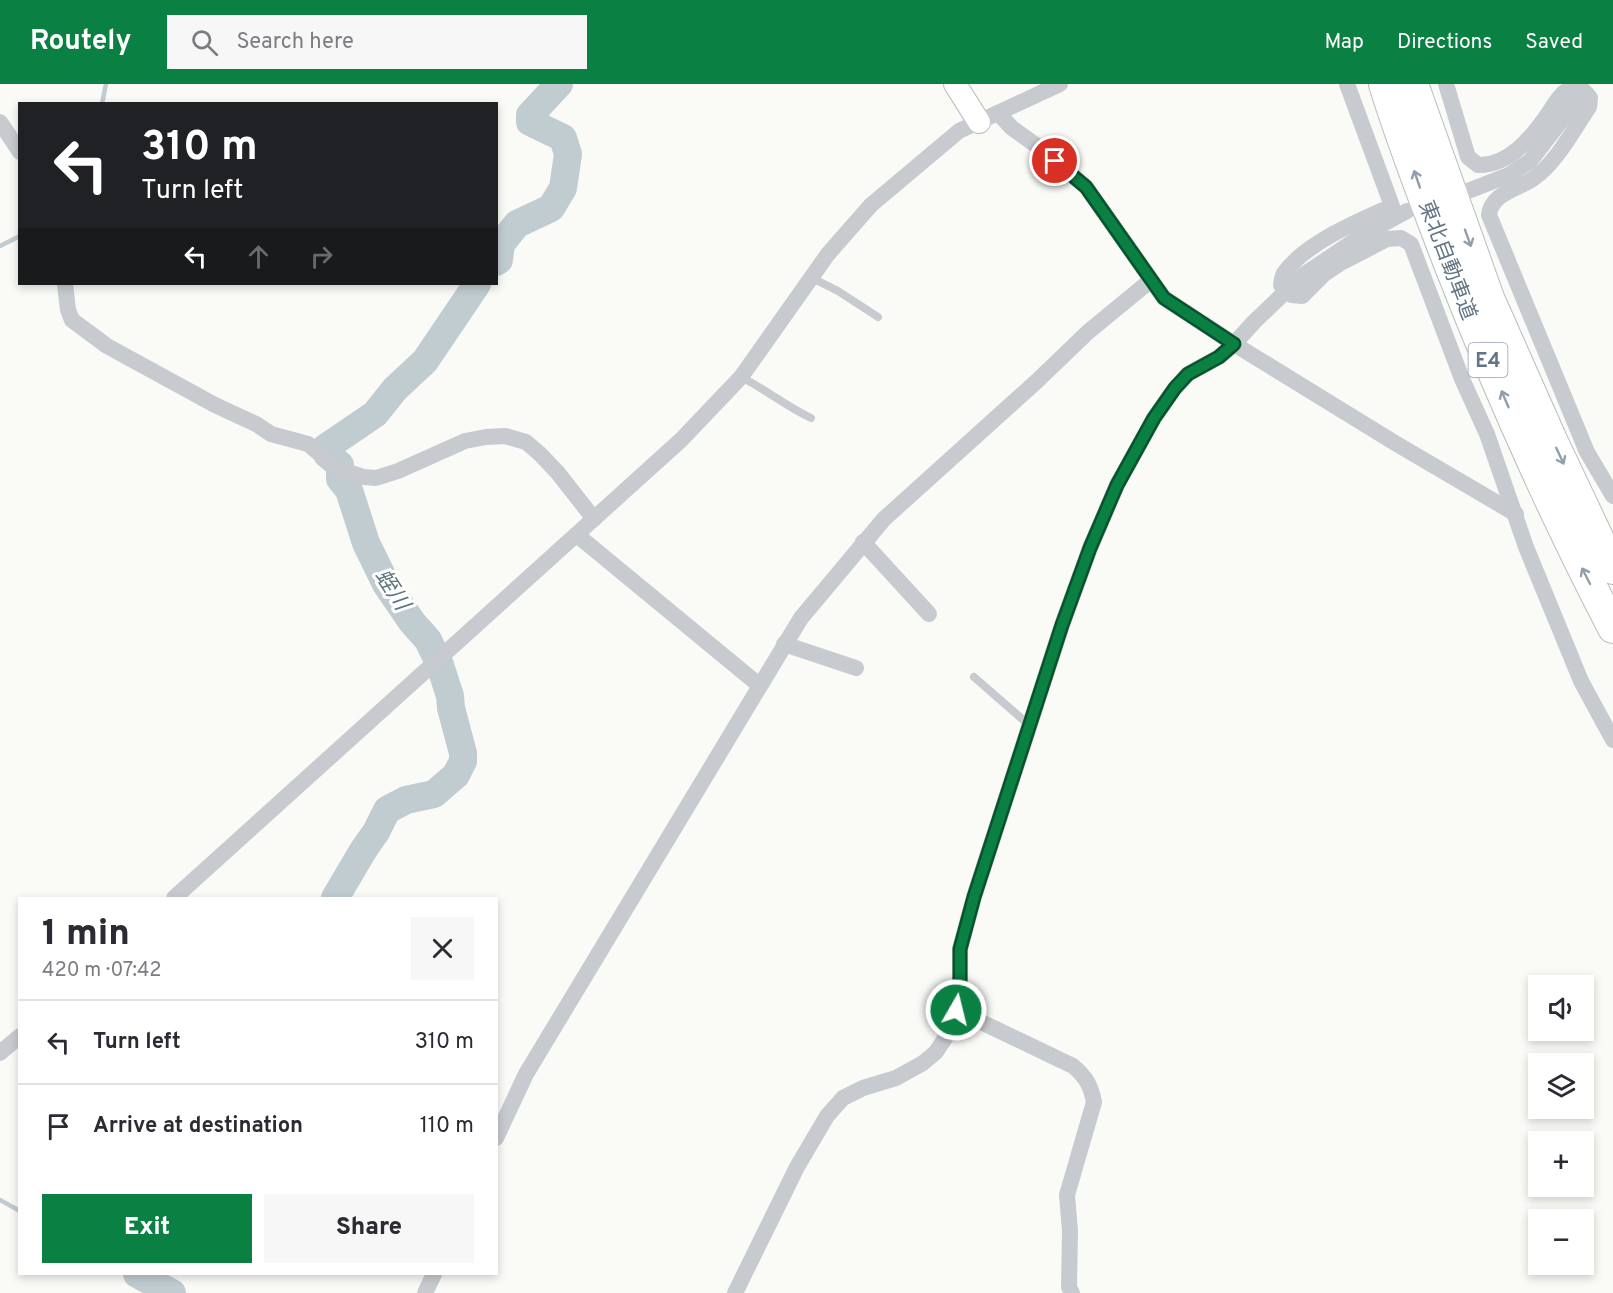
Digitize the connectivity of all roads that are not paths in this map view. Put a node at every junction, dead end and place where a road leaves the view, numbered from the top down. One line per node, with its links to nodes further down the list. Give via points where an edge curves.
1 (955, 84): 8 (street)
2 (1060, 84): 8 (street)
3 (1347, 84): 16 (street, via 1392,206 1344,227 1301,256 1283,273 1281,285)
4 (1384, 84): 28 (highway, 東北自動車道 / E4, one-way to 4, via 1521,436 1473,323 1419,188)
5 (1413, 84): 26 (highway, 東北自動車道 / E4, one-way to 26, via 1490,298)
6 (1446, 84): 7 (street, via 1468,156 1478,165 1501,160 1519,148 1564,92)
7 (1584, 91): 11 (street, via 1530,161 1509,175); 21 (street, via 1590,98 1589,107 1549,164 1534,178 1495,200 1489,215 1587,452)
8 (988, 117): 13 (street, via 959,131 871,205); 14 (street, via 1040,148 1086,187)
9 (0, 122): 10 (street)
10 (18, 149)
11 (1468, 190)
12 (1407, 212): 16 (street, via 1328,257)
13 (812, 278): 17 (lane); 19 (street)
14 (1150, 281): 18 (street, via 1164,298); 25 (street, via 1088,332)
15 (65, 285): 23 (street, via 72,320 107,346 271,434 308,444 341,470 376,478 465,441 505,436 526,442 540,454)
16 (1286, 291): 18 (street); 22 (street, via 1295,297 1302,296 1332,269 1387,239 1401,238 1411,244)
17 (878, 317)
18 (1234, 344): 22 (street); 33 (street, via 1188,374 1175,388 1117,485 1090,548)
19 (741, 377): 20 (lane); 23 (street, via 681,440)
20 (811, 418)
21 (1613, 496)
22 (1516, 514): 34 (street, via 1581,681)
23 (594, 519): 24 (street)
24 (577, 535): 32 (street); 35 (street)
25 (863, 542): 27 (street); 29 (street)
26 (1613, 569)
27 (929, 614)
28 (1613, 628)
29 (784, 644): 30 (street); 32 (street)
30 (856, 668)
31 (974, 677): 33 (lane)
32 (759, 686): 39 (street, via 526,1074)
33 (1029, 724): 36 (street, via 963,937)
34 (1613, 740)
35 (175, 897)
36 (956, 1010): 42 (street, via 946,1039 923,1063 843,1098 827,1116 797,1167); 43 (street, via 1073,1066 1092,1088 1094,1102 1067,1195)
37 (18, 1038): 38 (street)
38 (0, 1053)
39 (498, 1134)
40 (434, 1275): 41 (street)
41 (425, 1293)
42 (735, 1293)
43 (1072, 1293)

